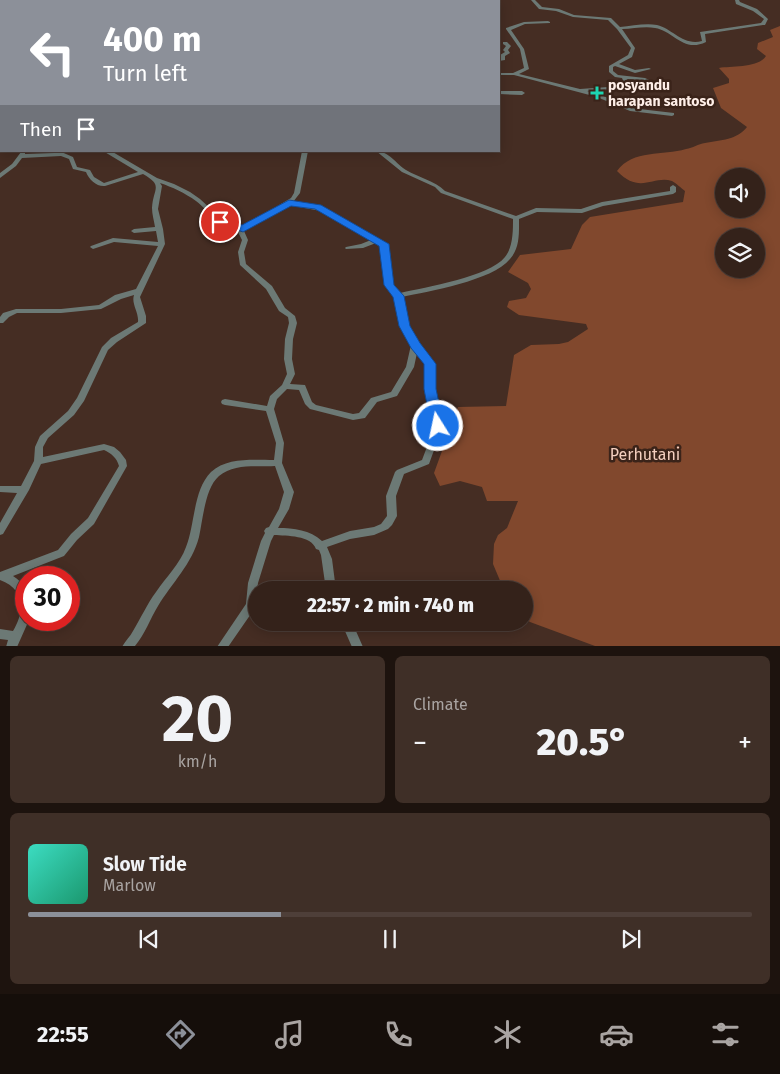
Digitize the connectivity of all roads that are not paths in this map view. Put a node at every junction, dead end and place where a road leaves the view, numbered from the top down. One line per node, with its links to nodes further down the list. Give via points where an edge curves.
1 (533, 0): 4 (street, via 541,8 573,16 609,19)
2 (737, 0): 4 (street, via 766,19 762,24 702,33 704,42 698,43 680,41 655,27)
3 (548, 22): 10 (street, via 524,23 508,29 522,49 527,69)
4 (619, 28): 7 (street, via 633,48 630,56)
5 (505, 42): 6 (street, via 509,46 505,50 508,53)
6 (500, 60)
7 (615, 64): 8 (street, via 636,72); 11 (street, via 611,71)
8 (649, 70)
9 (500, 74): 10 (street)
10 (514, 74): 13 (street)
11 (624, 78): 12 (street); 13 (street, via 627,83 623,87)
12 (659, 86)
13 (575, 90): 16 (street, via 630,108)
14 (500, 92): 15 (street)
15 (522, 93)
16 (672, 114)
17 (108, 152): 22 (street)
18 (305, 152): 26 (street, via 297,193)
19 (380, 152): 27 (street, via 404,171 443,192)
20 (22, 153): 21 (street); 23 (street, via 14,165)
21 (56, 153): 22 (street, via 71,158 75,168 88,171 91,178 103,185)
22 (144, 172): 24 (street)
23 (0, 176)
24 (155, 179): 28 (street, via 159,186 155,209); 29 (street, via 195,198 220,222)
25 (673, 187): 27 (street, via 673,192 602,204 582,211 536,210)
26 (289, 203): 29 (street); 31 (street, via 323,209)
27 (516, 218): 36 (street, via 511,253 503,263 440,287)
28 (160, 229): 30 (street); 32 (street)
29 (240, 229): 39 (street, via 245,240 240,252 243,265 269,288 292,319 288,359 290,374)
30 (134, 231)
31 (376, 240): 34 (street); 36 (street, via 386,247 389,285)
32 (162, 244): 33 (street, via 113,240); 35 (street)
33 (94, 247)
34 (348, 248)
35 (138, 291): 37 (street, via 118,297 102,307 16,311); 42 (street, via 136,300 143,313 142,323 105,349 81,399 70,414 44,436)
36 (398, 296): 38 (street, via 405,326)
37 (0, 321)
38 (415, 345): 39 (street, via 410,367 394,394 374,400 362,416 353,417 313,407 302,387); 48 (street, via 430,364 430,389 438,419 428,458 422,464 400,472 391,496 392,516 386,526)
39 (285, 386): 41 (street, via 273,398)
40 (225, 402): 41 (street)
41 (270, 409): 43 (street, via 280,443)
42 (38, 461): 45 (street); 49 (street, via 104,447 121,458 123,466 91,521 61,553)
43 (278, 463): 47 (street, via 289,492 284,509); 54 (street, via 236,465 214,475 206,489 195,534 185,558 151,608 137,636)
44 (0, 489): 45 (street)
45 (24, 490): 46 (street)
46 (0, 531)
47 (270, 531): 48 (street, via 314,538); 55 (street, via 253,583 252,605)
48 (319, 546): 50 (street, via 326,555)
49 (1, 576): 53 (street, via 12,579 21,587 25,602 25,615)
50 (328, 581)
51 (350, 631): 56 (street)
52 (0, 634): 53 (street)
53 (13, 641)
54 (127, 646)
55 (222, 646)
56 (358, 646)

